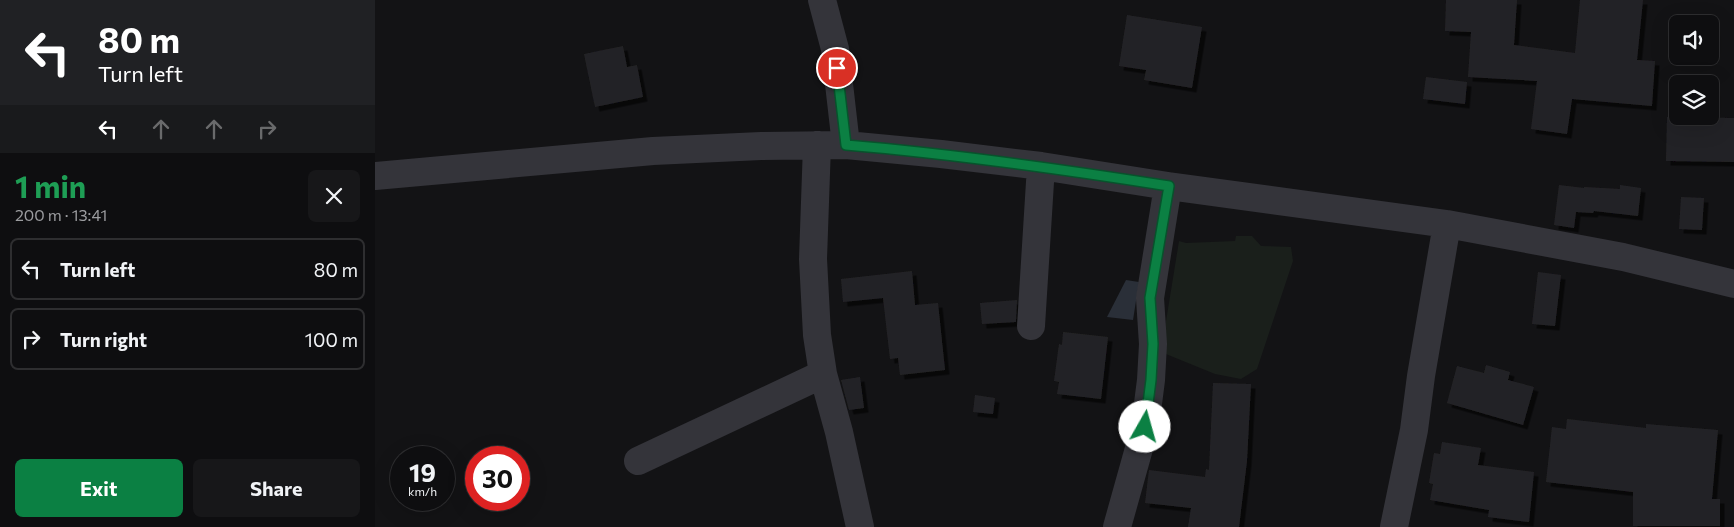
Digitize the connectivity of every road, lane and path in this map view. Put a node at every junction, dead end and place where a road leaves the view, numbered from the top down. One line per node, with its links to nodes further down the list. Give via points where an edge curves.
1 (822, 0): 2 (street, via 835,49)
2 (846, 145): 3 (street); 4 (street)
3 (817, 146): 5 (street, via 653,151); 10 (street, via 813,259 817,335)
4 (1041, 166): 6 (street); 9 (street)
5 (375, 176)
6 (1169, 186): 7 (street); 13 (street, via 1150,298 1153,344 1145,427)
7 (1447, 224): 8 (street, via 1623,256); 14 (street, via 1415,430)
8 (1734, 284)
9 (1031, 326)
10 (823, 374): 11 (street); 12 (street)
11 (638, 461)
12 (860, 527)
13 (1117, 527)
14 (1394, 527)

